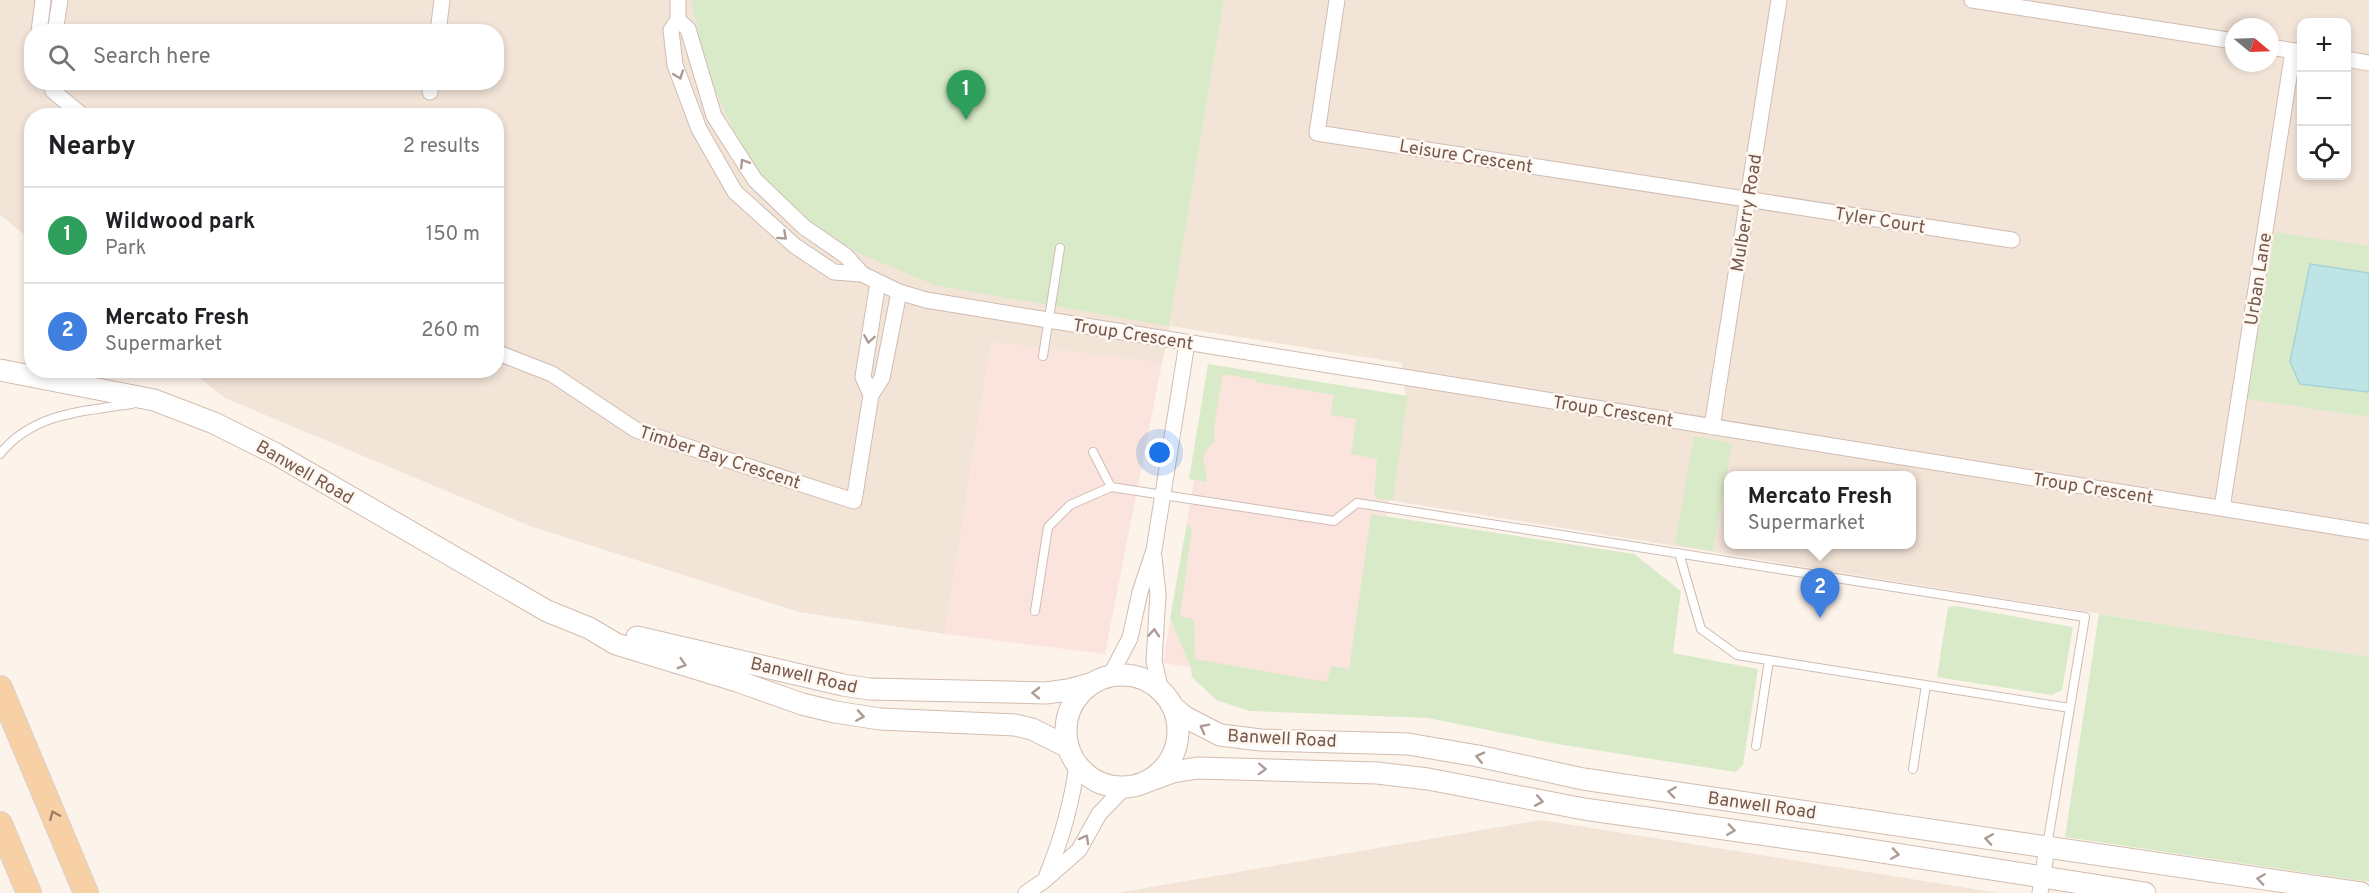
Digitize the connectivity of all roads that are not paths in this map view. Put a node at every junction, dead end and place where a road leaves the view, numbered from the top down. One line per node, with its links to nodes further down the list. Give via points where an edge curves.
1 (43, 0): 9 (street)
2 (60, 0): 10 (street)
3 (442, 0): 11 (street)
4 (678, 0): 8 (street)
5 (1337, 0): 19 (street, Leisure Crescent, via 1317,133)
6 (1779, 0): 19 (street, Mulberry Road)
7 (1972, 0): 12 (street)
8 (678, 20): 22 (street, Troup Crescent, one-way to 8, via 755,180 714,116 688,29); 22 (street, Troup Crescent, one-way to 22, via 671,30 675,65 699,129 735,192 795,246 834,272)
9 (40, 24)
10 (56, 24)
11 (439, 24)
12 (2225, 40)
13 (2279, 48): 14 (street)
14 (2297, 51): 39 (street, Urban Lane)
15 (2351, 60): 16 (street)
16 (2369, 63)
17 (52, 90): 18 (street)
18 (73, 108)
19 (1748, 200): 20 (street, Tyler Court); 34 (street, Mulberry Road)
20 (2012, 240)
21 (1060, 248): 25 (lane)
22 (862, 274): 23 (street, Troup Crescent)
23 (878, 282): 24 (street, Troup Crescent); 32 (street, Timber Bay Crescent, one-way to 32, via 863,377)
24 (898, 292): 25 (street, Troup Crescent); 32 (street, Timber Bay Crescent, via 882,378)
25 (1048, 320): 26 (street, Troup Crescent); 28 (lane)
26 (1187, 343): 34 (street, Troup Crescent); 38 (street)
27 (504, 355): 32 (street, Timber Bay Crescent, via 552,374 636,430 854,501)
28 (1043, 356)
29 (0, 370): 30 (main road, Banwell Road)
30 (24, 375)
31 (41, 378): 33 (main road, Banwell Road)
32 (871, 394)
33 (154, 400): 36 (lane, via 46,419 25,430); 44 (main road, Banwell Road, via 214,423 276,454 537,606)
34 (1712, 427): 39 (street, Troup Crescent)
35 (1094, 452): 37 (lane)
36 (0, 454)
37 (1110, 487): 38 (lane); 43 (lane, via 1070,505 1048,527)
38 (1162, 495): 41 (street); 42 (lane, via 1334,521 1357,503)
39 (2222, 508): 40 (street, Troup Crescent)
40 (2369, 532)
41 (1154, 550): 46 (street, via 1130,638); 49 (street, one-way to 41, via 1154,661 1158,594)
42 (1679, 554): 45 (lane, via 1701,629 1737,655); 50 (lane, via 2085,617)
43 (1035, 611)
44 (589, 628): 46 (main road, Banwell Road, one-way to 44, via 1046,693 869,689); 52 (main road, Banwell Road, one-way to 52, via 616,644 802,704 880,719 1015,725 1032,729)
45 (1769, 660): 47 (lane); 51 (lane)
46 (1102, 680): 49 (main road, via 1129,675 1146,680); 52 (main road, via 1079,695 1070,711 1066,729)
47 (1926, 685): 50 (lane); 53 (lane)
48 (0, 688): 60 (main road, one-way to 48)
49 (1167, 698): 54 (main road, via 1178,723 1177,742 1159,773); 56 (main road, Banwell Road, one-way to 49, via 1583,779 1408,744 1261,740 1220,735 1185,717)
50 (2070, 708): 56 (lane)
51 (1756, 746)
52 (1073, 756): 54 (main road, via 1098,781); 57 (street, via 1074,792)
53 (1913, 769)
54 (1134, 785): 57 (street, one-way to 54, via 1079,850 1099,814); 58 (main road, Banwell Road, one-way to 58, via 1197,768 1377,773 1584,809 1837,845)
55 (0, 824): 59 (main road)
56 (2047, 848): 58 (street); 63 (main road, Banwell Road, one-way to 56)
57 (1045, 880): 61 (street)
58 (2041, 886): 62 (main road, Banwell Road)
59 (29, 893)
60 (86, 893)
61 (1026, 893)
62 (2145, 893)
63 (2361, 893)

